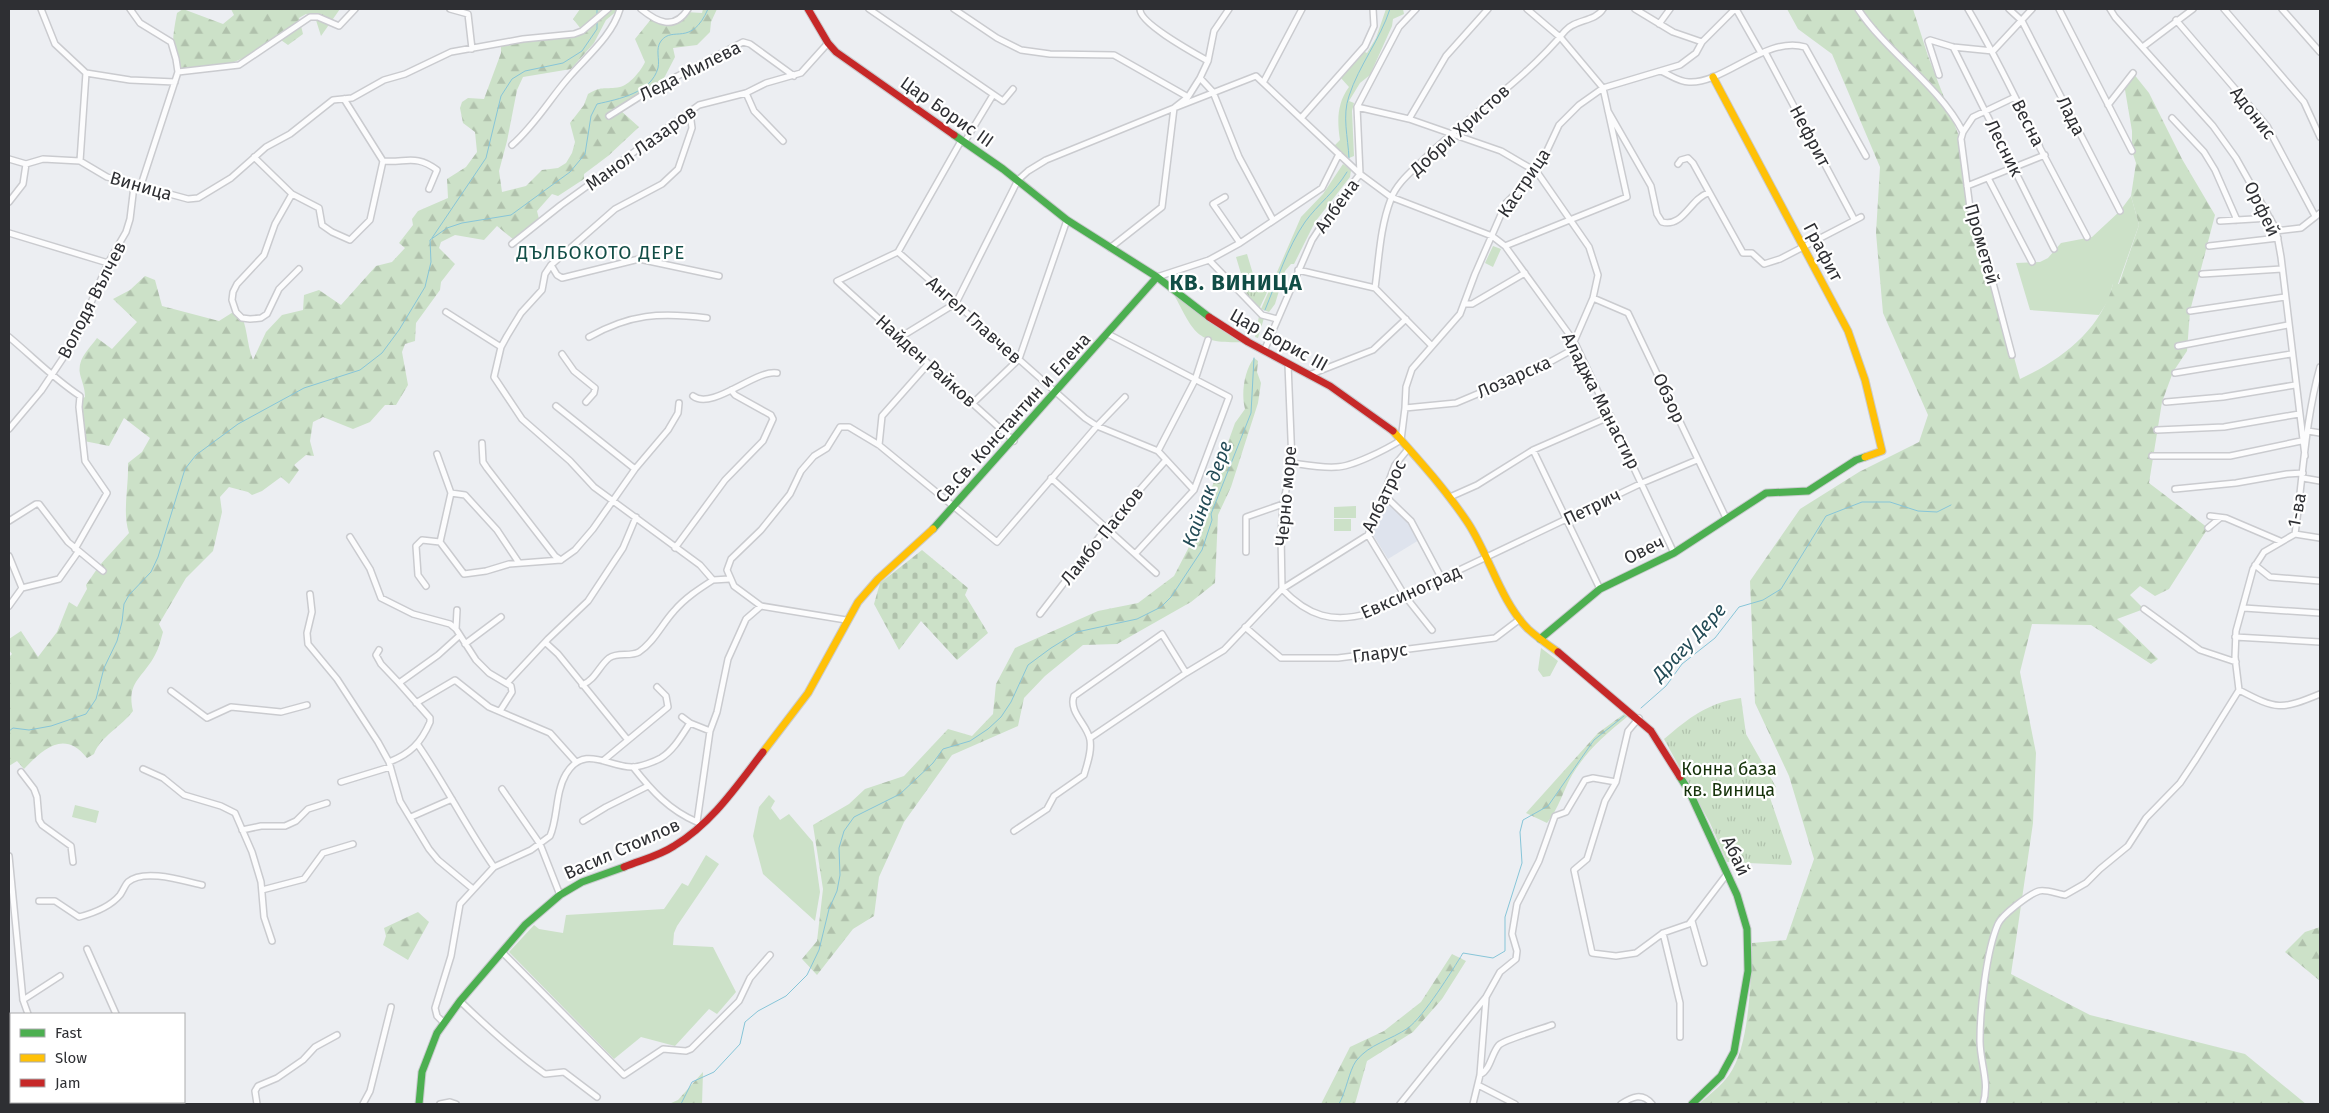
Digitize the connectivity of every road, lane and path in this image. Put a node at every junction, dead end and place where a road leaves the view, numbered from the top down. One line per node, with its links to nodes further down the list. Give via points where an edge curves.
1 (41, 9): 47 (street, via 55,44)
2 (130, 9): 46 (street, via 140,23 171,42)
3 (355, 9): 46 (street, via 338,26 310,17 239,65)
4 (450, 9): 40 (street, via 466,12 470,17)
5 (608, 9): 40 (street, via 574,34)
6 (620, 9): 78 (street, via 602,40 569,76 526,133)
7 (641, 9): 8 (street, via 652,18 671,23)
8 (688, 9)
9 (808, 9): 37 (street, Цар Борис III)
10 (869, 9): 59 (street)
11 (954, 9): 60 (street, via 1021,50 1050,54 1114,54)
12 (1140, 9): 44 (street, via 1144,19)
13 (1229, 9): 44 (street, via 1214,31)
14 (1302, 9): 53 (street)
15 (1374, 9): 70 (street, via 1374,26 1365,46)
16 (1416, 9): 64 (street, Албена, via 1399,26)
17 (1488, 9): 72 (street, via 1446,56)
18 (1527, 9): 35 (street)
19 (1603, 9): 35 (street, Добри Христов, via 1571,26)
20 (1635, 9): 34 (street)
21 (1670, 9): 34 (street)
22 (1736, 9): 36 (street, Кастрица); 42 (street, Нефрит)
23 (1858, 9): 73 (street, via 1899,58 1922,78)
24 (1968, 9): 41 (street, Весна)
25 (2009, 9): 33 (street)
26 (2032, 9): 33 (street)
27 (2059, 9): 63 (street)
28 (2110, 9): 38 (street, Орфей)
29 (2193, 9): 32 (street)
30 (2224, 9): 75 (street, via 2304,102)
31 (2282, 9): 43 (street)
32 (2176, 20): 38 (street); 104 (street, Адонис, via 2267,126)
33 (2022, 21): 41 (street); 103 (street, Лада)
34 (1658, 24): 36 (street)
35 (1561, 38): 55 (street); 74 (street, Добри Христов)
36 (1702, 42): 45 (street, Кастрица, via 1689,58)
37 (828, 43): 50 (street, Манол Лазаров, via 801,74); 77 (street, Цар Борис III, via 852,65)
38 (2144, 46): 106 (street, Орфей, via 2213,126 2236,158)
39 (1953, 47): 41 (street); 49 (street, via 1928,41); 67 (street, Лесник)
40 (472, 49): 62 (street, via 451,52)
41 (1993, 51): 61 (street, Весна)
42 (1763, 52): 51 (street); 82 (street, via 1798,45 1805,47); 110 (street, Нефрит)
43 (2320, 52)
44 (1208, 60): 52 (street)
45 (1660, 71): 51 (street, via 1681,81 1695,82); 55 (street, Кастрица)
46 (178, 72): 54 (street)
47 (86, 73): 54 (street, via 130,80); 85 (street)
48 (2133, 73): 63 (street)
49 (1939, 75)
50 (794, 76): 58 (street, Манол Лазаров, via 766,83); 69 (street, Леда Милева, via 743,42 647,92)
51 (1713, 77): 122 (street, Графит)
52 (1200, 78): 57 (street); 60 (street)
53 (1264, 81): 57 (street, via 1256,76); 70 (street, Аладжа Манастир)
54 (175, 82): 94 (street)
55 (1602, 88): 66 (street); 90 (street, Кастрица, via 1559,125)
56 (1013, 89): 59 (street, via 1003,101)
57 (1213, 92): 65 (street); 108 (street, via 1239,158)
58 (746, 93): 68 (street, Манол Лазаров, via 708,102); 76 (street, via 754,111)
59 (994, 96): 77 (street)
60 (1188, 97): 65 (street)
61 (2016, 97): 67 (street); 81 (street, Весна)
62 (344, 99): 83 (street, via 333,100); 86 (street)
63 (2108, 105): 79 (street)
64 (1357, 107): 72 (street); 91 (street, Албена)
65 (1174, 108): 93 (street, via 1046,160); 123 (street, via 1162,207)
66 (1606, 108): 98 (street, via 1651,186 1662,222 1680,219 1699,196); 109 (street, via 1627,197)
67 (1986, 112): 73 (street, via 1972,116); 89 (street, Лесник)
68 (690, 113): 119 (street, Манол Лазаров, via 560,205); 129 (street, via 692,128 678,169 662,184 615,209)
69 (609, 116)
70 (1302, 117): 80 (street, Аладжа Манастир)
71 (2172, 118): 111 (street, via 2212,164)
72 (1410, 119): 74 (street)
73 (1963, 132): 96 (street, Прометей)
74 (1449, 135): 90 (street, via 1501,151); 101 (street, Добри Христов)
75 (2320, 137)
76 (783, 141)
77 (963, 142): 93 (street, Цар Борис III); 125 (street)
78 (512, 145)
79 (2132, 152)
80 (1339, 154): 91 (street, Аладжа Манастир); 108 (street, via 1322,188)
81 (2045, 155): 89 (street); 116 (street, Весна)
82 (1866, 156)
83 (254, 157): 94 (street, Виница, via 231,178 198,198 188,199); 99 (street)
84 (9, 159): 87 (street)
85 (80, 161): 87 (street, via 43,160); 95 (street, Виница, via 106,177)
86 (383, 162): 97 (street, via 417,160 429,164 438,172); 99 (street, via 370,220 350,240 322,225 319,208)
87 (26, 164): 102 (street, via 23,184)
88 (1678, 164): 98 (street, via 1688,158)
89 (2014, 167): 92 (street); 124 (street, Лесник)
90 (1537, 172): 109 (street, Лозарска); 115 (street, Кастрица, via 1511,197)
91 (1360, 174): 101 (street, Аладжа Манастир); 132 (street, Албена, via 1320,227)
92 (1988, 178): 96 (street); 127 (street)
93 (1018, 180): 107 (street, Цар Борис III); 140 (street)
94 (141, 185): 95 (street, Виница)
95 (134, 186): 128 (street, Володя Вълчев, via 126,232)
96 (1967, 186): 160 (street, Прометей, via 1970,208 1979,230)
97 (429, 189)
98 (1708, 193): 122 (street, via 1743,253 1752,253 1768,264)
99 (292, 194): 130 (street, via 275,224 264,255 233,292 236,312 242,318 250,319 267,314 279,289)
100 (1225, 197): 118 (street, via 1213,204)
101 (1391, 197): 115 (street, Аладжа Манастир); 137 (street, Добри Христов)
102 (9, 202)
103 (2120, 211)
104 (2318, 214): 113 (street, via 2301,228)
105 (1861, 217): 110 (street)
106 (2270, 218): 111 (street); 113 (street, Орфей)
107 (1067, 220): 123 (street, Цар Борис III); 161 (street)
108 (1274, 220): 118 (street)
109 (1571, 220): 120 (street); 139 (street, Лозарска, via 1589,247 1596,266 1598,275)
110 (1854, 220): 122 (street)
111 (2237, 220): 112 (street)
112 (2220, 221)
113 (2276, 231): 117 (street, Орфей)
114 (9, 233): 128 (street)
115 (1492, 236): 120 (street, Аладжа Манастир); 141 (street, Кастрица)
116 (2087, 237)
117 (2278, 238): 121 (street); 131 (street, Орфей)
118 (1240, 243): 126 (street)
119 (512, 244)
120 (1506, 246): 133 (street, Аладжа Манастир)
121 (2209, 246)
122 (1804, 247): 211 (street, Графит, via 1848,331 1865,380 1882,451 1856,460 1808,491)
123 (1110, 248): 136 (street, Цар Борис III)
124 (2054, 249)
125 (898, 252): 140 (street, Ангел Главчев); 151 (street, Найден Райков, via 837,281)
126 (1209, 260): 136 (street); 145 (street, via 1259,312)
127 (2032, 262)
128 (108, 263): 167 (street, Володя Вълчев, via 74,340)
129 (551, 265): 135 (street, via 562,278 640,259); 156 (street, via 545,274 542,290 521,313)
130 (299, 269)
131 (2282, 269): 134 (street); 138 (street, Орфей)
132 (1298, 270): 137 (street); 145 (street, Албена)
133 (1525, 273): 141 (street, via 1472,304); 153 (street, Аладжа Манастир)
134 (2202, 274)
135 (719, 276)
136 (1157, 277): 148 (street, Св.Св. Константин и Елена); 157 (street, Цар Борис III, via 1216,322)
137 (1375, 288): 146 (street)
138 (2285, 297): 142 (street); 147 (street, Орфей)
139 (1593, 298): 153 (street, Лозарска); 201 (street, Обзор, via 1628,312)
140 (956, 303): 151 (street); 161 (street, Ангел Главчев)
141 (1465, 304): 154 (street, Кастрица, via 1452,324)
142 (2190, 310)
143 (446, 312): 156 (street)
144 (707, 318): 150 (street, via 639,317 610,325)
145 (1278, 319): 157 (street, Албена)
146 (1406, 320): 154 (street); 168 (street, via 1373,350)
147 (2288, 325): 155 (street); 159 (street, Орфей)
148 (1108, 334): 169 (street); 173 (street, Св.Св. Константин и Елена)
149 (9, 337): 167 (street)
150 (589, 337)
151 (899, 338): 162 (street, Найден Райков)
152 (1208, 340): 169 (street)
153 (1574, 341): 181 (street, Лозарска, via 1570,350 1539,368 1456,402); 183 (street, Аладжа Манастир)
154 (1431, 345): 181 (street, Кастрица, via 1412,369 1406,387)
155 (2178, 346)
156 (501, 347): 214 (street, via 494,377 522,419 594,487)
157 (1264, 351): 163 (street, Цар Борис III)
158 (562, 354): 176 (street, via 574,371 595,388)
159 (2291, 354): 166 (street); 170 (street, Орфей)
160 (2012, 355)
161 (1019, 359): 173 (street, Ангел Главчев); 179 (street)
162 (928, 364): 179 (street, Найден Райков); 193 (street, via 882,416)
163 (1288, 364): 168 (street, Цар Борис III); 202 (street, Черно море)
164 (2320, 367): 171 (street, 1-ва)
165 (777, 373): 172 (street, via 765,374)
166 (2175, 373)
167 (52, 375): 185 (street, Володя Вълчев); 232 (street, via 80,396 85,460 108,493)
168 (1309, 375): 189 (street, Цар Борис III, via 1390,427)
169 (1195, 380): 196 (street); 209 (street, via 1229,397)
170 (2295, 385): 177 (street); 182 (street, Орфей)
171 (2317, 388): 187 (street, 1-ва)
172 (731, 390): 174 (street, via 707,398); 231 (street, via 772,415 773,419 763,441 725,480)
173 (1056, 393): 184 (street, Ангел Главчев); 190 (street, Св.Св. Константин и Елена)
174 (694, 397)
175 (1125, 397): 184 (street)
176 (586, 402)
177 (2166, 402)
178 (679, 403): 203 (street, via 678,413 668,430)
179 (973, 403): 190 (street, Найден Райков)
180 (556, 406): 203 (street)
181 (1405, 408): 189 (street, Кастрица)
182 (2299, 414): 186 (street, via 2224,427); 191 (street, Орфей)
183 (1611, 416): 195 (street); 207 (street, Аладжа Манастир)
184 (1097, 426): 196 (street, Ангел Главчев); 205 (street)
185 (9, 429)
186 (2157, 430)
187 (2308, 431): 188 (street); 199 (street, 1-ва)
188 (2320, 433)
189 (1401, 440): 194 (street, Цар Борис III); 202 (street, via 1382,452 1336,468)
190 (1014, 441): 216 (street, Св.Св. Константин и Елена)
191 (2301, 442): 198 (street, via 2230,456); 199 (street, Орфей)
192 (482, 443): 238 (street, via 483,462 487,468)
193 (879, 444): 216 (street); 244 (street, via 849,427 837,429 827,448 814,456 801,471 777,512 731,560 726,570)
194 (1408, 449): 212 (street, Албатрос, via 1395,465); 213 (street, Цар Борис III)
195 (1533, 450): 213 (street, via 1477,485); 221 (street)
196 (1158, 451): 200 (street, Ангел Главчев)
197 (438, 454): 210 (street)
198 (2152, 456)
199 (2305, 456): 204 (street, 1-ва)
200 (1166, 460): 209 (street, Ангел Главчев); 223 (street, Ламбо Пасков)
201 (1697, 460): 207 (street, Петрич); 219 (street, Обзор)
202 (1292, 463): 215 (street, Черно море)
203 (635, 469): 214 (street)
204 (2303, 476): 206 (street); 208 (street, via 2287,474); 225 (street, 1-ва)
205 (1051, 478): 216 (street, via 997,542); 223 (street)
206 (2320, 481)
207 (1642, 483): 221 (street, Петрич); 234 (street, Аладжа Манастир)
208 (2175, 489)
209 (1194, 490): 235 (street)
210 (451, 493): 230 (street); 239 (street, via 464,495 497,530)
211 (1766, 493): 219 (street, Овеч)
212 (1384, 496): 226 (street, Албатрос); 245 (street, via 1412,521)
213 (1450, 497): 237 (street, Цар Борис III)
214 (613, 499): 218 (street); 238 (street, via 587,537)
215 (1283, 504): 233 (street, via 1246,517); 250 (street, Черно море)
216 (953, 508): 243 (street, Св.Св. Константин и Елена)
217 (2210, 516): 220 (street)
218 (636, 517): 231 (street); 271 (street, via 623,548 588,601)
219 (1726, 518): 234 (street, Овеч)
220 (2220, 518): 224 (street); 229 (street)
221 (1567, 519): 237 (street, Петрич); 251 (street)
222 (9, 521): 232 (street, via 39,504)
223 (1107, 527): 235 (street); 260 (street, Ламбо Пасков)
224 (2208, 528)
225 (2295, 534): 228 (street); 229 (street, 1-ва)
226 (1368, 535): 250 (street, Албатрос); 253 (street)
227 (350, 537): 265 (street, via 370,569 381,598 413,614 450,624)
228 (2320, 538)
229 (2280, 541): 240 (street, 1-ва, via 2264,552)
230 (440, 542): 239 (street, via 464,574); 248 (street, via 422,540 417,543 418,575)
231 (675, 548): 246 (street, via 700,565)
232 (77, 551): 241 (street); 249 (street, via 59,579)
233 (1246, 552)
234 (1674, 553): 251 (street, Овеч)
235 (1135, 554): 242 (street)
236 (9, 556): 249 (street)
237 (1488, 558): 245 (street, Евксиноград); 262 (street, Цар Борис III)
238 (561, 560): 239 (street)
239 (519, 563)
240 (2255, 565): 247 (street, via 2270,577); 257 (street, 1-ва)
241 (103, 571)
242 (1156, 573)
243 (885, 574): 263 (street, Васил Стоилов)
244 (729, 579): 246 (street); 255 (street)
245 (1442, 579): 253 (street, Евксиноград)
246 (713, 580): 279 (street, via 673,611 639,652 611,657)
247 (2320, 581)
248 (426, 586)
249 (22, 588): 254 (street)
250 (1282, 589): 253 (street, Евксиноград, via 1308,610 1341,619 1369,613); 264 (street)
251 (1600, 589): 269 (street, Овеч)
252 (310, 594): 296 (street, via 312,612 308,644 348,694)
253 (1405, 596): 266 (street)
254 (9, 606)
255 (761, 606): 263 (street); 290 (street, via 746,619 733,645)
256 (2144, 608): 275 (street, via 2200,650)
257 (2244, 608): 259 (street); 268 (street, 1-ва)
258 (457, 610): 265 (street)
259 (2320, 613)
260 (1040, 614)
261 (501, 617): 272 (street)
262 (1520, 619): 264 (street, Гларус, via 1495,638 1338,658 1281,658); 269 (street, Цар Борис III)
263 (846, 620): 308 (street, Васил Стоилов, via 808,693 719,810)
264 (1245, 628): 276 (street, via 1224,650)
265 (456, 629): 267 (street)
266 (1432, 630)
267 (459, 636): 272 (street); 277 (street)
268 (2236, 637): 270 (street); 275 (street, 1-ва)
269 (1540, 639): 274 (street, Цар Борис III)
270 (2320, 642)
271 (546, 643): 278 (street); 279 (street)
272 (465, 644): 278 (street, via 483,668)
273 (379, 650): 277 (street, via 376,658)
274 (1564, 658): 288 (street, Абай)
275 (2236, 662): 281 (street, 1-ва)
276 (1186, 673): 291 (street); 291 (street, via 1162,634 1074,696 1072,704)
277 (400, 683): 284 (street)
278 (507, 683): 286 (street, via 512,692)
279 (582, 685): 292 (street)
280 (657, 687): 292 (street, via 666,696 668,707)
281 (2239, 690): 283 (street, via 2274,706 2291,705); 354 (street, via 2180,782 2146,818 2128,846 2086,882 2065,895 2041,890 2028,896 1999,923 1988,962 1981,1016 1981,1061 1987,1086)
282 (171, 691): 285 (street, via 208,718 231,707 281,712)
283 (2320, 694)
284 (416, 703): 286 (street, via 454,680 489,707); 293 (street, via 430,718)
285 (307, 705)
286 (500, 711): 295 (street, via 550,733)
287 (682, 717): 289 (street)
288 (1639, 718): 301 (street, via 1628,730); 316 (street, Абай, via 1661,745 1689,791)
289 (690, 723): 290 (street); 297 (street, via 662,758)
290 (710, 731): 308 (street)
291 (1090, 738): 310 (street, via 1090,754 1084,775 1054,796 1047,808)
292 (627, 739): 294 (street)
293 (418, 745): 296 (street); 304 (street)
294 (604, 760): 295 (street, via 595,758); 297 (street)
295 (576, 762): 312 (street, via 563,782 551,833)
296 (389, 765): 300 (street); 306 (street, via 400,801)
297 (634, 767): 302 (street)
298 (143, 769): 309 (street, via 163,778 184,795 231,810)
299 (21, 772): 314 (street, via 34,789 39,820 71,846)
300 (341, 782)
301 (1616, 782): 323 (street, via 1605,801 1587,859 1574,870 1592,953 1636,952); 330 (street, via 1593,778 1585,780 1566,812 1555,816 1539,861 1516,904 1512,934 1516,959 1500,972)
302 (648, 786): 307 (street); 308 (street, via 664,803)
303 (502, 789): 312 (street)
304 (452, 799): 306 (street); 315 (street)
305 (327, 803): 309 (street, via 308,809 296,821 285,826)
306 (411, 817): 318 (street, via 433,855)
307 (583, 821)
308 (699, 825): 320 (street, Васил Стоилов, via 665,850 582,882)
309 (242, 830): 319 (street, via 252,852)
310 (1014, 831)
311 (353, 844): 319 (street, via 319,855 308,877)
312 (540, 844): 315 (street); 320 (street)
313 (9, 856): 331 (street)
314 (73, 862)
315 (494, 867): 318 (street)
316 (1727, 874): 322 (street); 353 (street, Абай, via 1744,913 1748,971 1734,1052 1721,1076)
317 (202, 885): 321 (street, via 142,876 128,882 106,907 79,917 55,901)
318 (473, 889): 336 (street, via 460,904 451,956 435,1008)
319 (262, 890): 324 (street, via 264,917)
320 (560, 895): 326 (street, Васил Стоилов, via 531,919)
321 (39, 902)
322 (1692, 921): 323 (street); 328 (street)
323 (1663, 933): 339 (street, via 1680,1003)
324 (272, 942)
325 (87, 949): 335 (street)
326 (502, 952): 327 (street, via 622,1074 627,1074 663,1049 691,1049 739,1001 750,978); 332 (street, Васил Стоилов)
327 (770, 955)
328 (1704, 963)
329 (60, 976): 331 (street)
330 (1486, 997): 340 (street); 348 (street)
331 (23, 1000): 334 (street)
332 (460, 1001): 336 (street, Васил Стоилов); 342 (street, via 503,1042 545,1074 569,1074)
333 (391, 1007): 344 (street, via 370,1091)
334 (28, 1013)
335 (116, 1013)
336 (443, 1022): 345 (street, Васил Стоилов, via 424,1063)
337 (1552, 1025): 340 (street, via 1503,1042)
338 (337, 1034): 343 (street, via 315,1047 277,1078 258,1086 254,1090)
339 (1680, 1037)
340 (1480, 1075): 341 (street)
341 (1478, 1085): 349 (street); 350 (street)
342 (597, 1097)
343 (257, 1104)
344 (363, 1104)
345 (419, 1104)
346 (440, 1104): 347 (street)
347 (456, 1104)
348 (1400, 1104)
349 (1473, 1104)
350 (1515, 1104)
351 (1621, 1104): 352 (street, via 1639,1096)
352 (1652, 1104)
353 (1692, 1104)
354 (1983, 1104)

